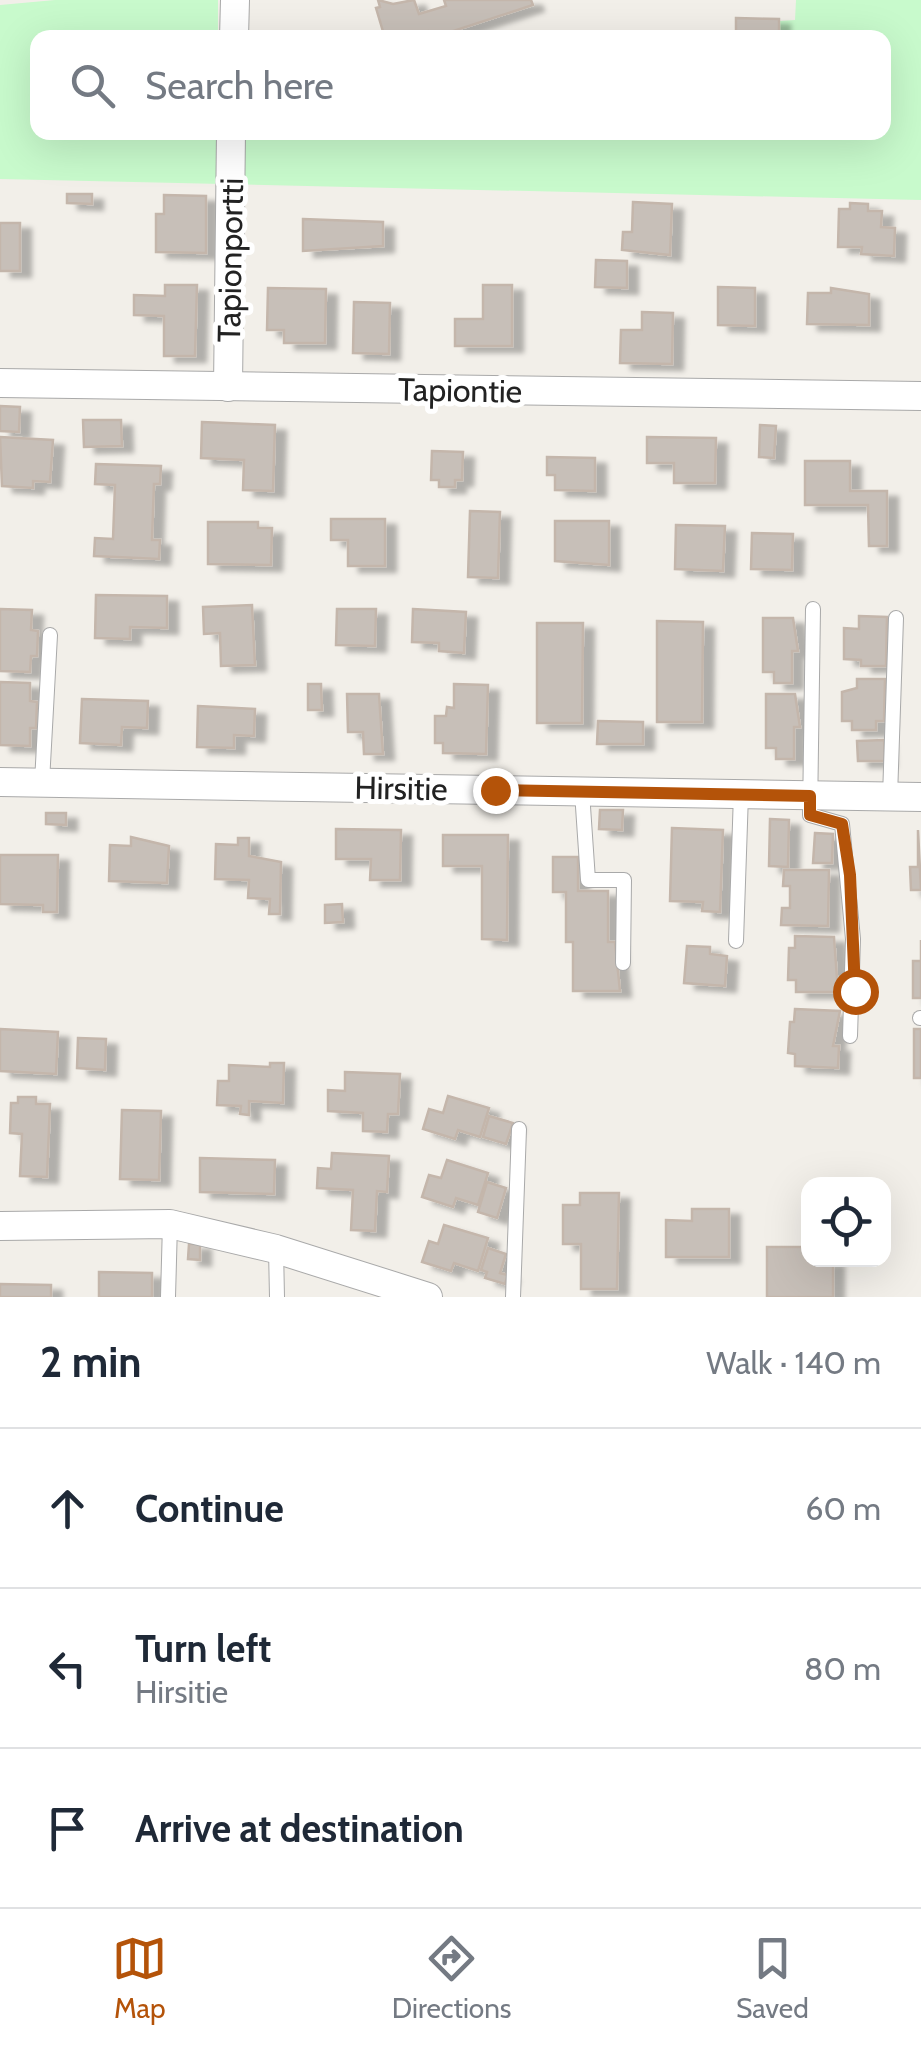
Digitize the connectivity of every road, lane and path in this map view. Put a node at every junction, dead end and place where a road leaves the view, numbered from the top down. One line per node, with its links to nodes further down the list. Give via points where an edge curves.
1 (235, 0): 2 (street)
2 (234, 30)
3 (231, 140): 5 (street, Tapionportti)
4 (0, 384): 5 (street, Tapiontie)
5 (228, 387): 6 (street, Tapiontie)
6 (921, 396)
7 (813, 609): 14 (lane)
8 (896, 618): 15 (lane)
9 (50, 635): 11 (lane)
10 (0, 782): 11 (street, Hirsitie)
11 (42, 782): 12 (street, Hirsitie)
12 (582, 792): 13 (street, Hirsitie); 18 (lane, via 588,880 624,880)
13 (741, 794): 14 (street, Hirsitie); 17 (lane)
14 (810, 796): 15 (street, Hirsitie); 19 (lane, via 810,815 842,824 854,974)
15 (890, 797): 16 (street, Hirsitie)
16 (921, 797)
17 (736, 941)
18 (624, 963)
19 (850, 1036)
20 (519, 1130): 27 (lane)
21 (170, 1224): 22 (street); 23 (street); 24 (lane)
22 (0, 1226)
23 (276, 1249): 25 (lane); 26 (street)
24 (168, 1297)
25 (277, 1297)
26 (428, 1297)
27 (513, 1297)

